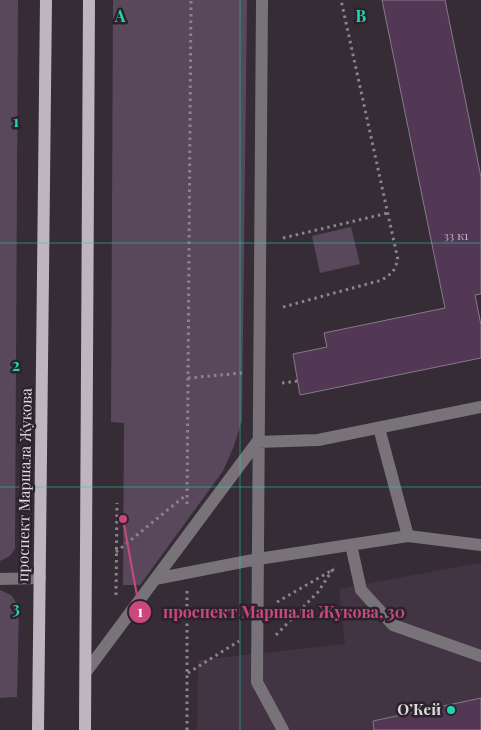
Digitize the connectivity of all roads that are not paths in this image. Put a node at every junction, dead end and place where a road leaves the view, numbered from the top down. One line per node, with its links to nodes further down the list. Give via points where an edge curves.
1 (46, 0): 11 (main road, проспект Маршала Жукова)
2 (90, 0): 15 (main road)
3 (262, 0): 6 (street)
4 (481, 407): 5 (street)
5 (379, 428): 6 (street, via 318,440); 7 (street)
6 (257, 442): 10 (street); 13 (street)
7 (408, 536): 8 (street); 9 (street)
8 (351, 545): 10 (street); 14 (street, via 361,590 393,625)
9 (481, 545)
10 (258, 559): 13 (street); 18 (street, via 257,682)
11 (40, 578): 12 (street); 16 (main road, проспект Маршала Жукова)
12 (0, 579)
13 (155, 579): 15 (street)
14 (481, 656)
15 (86, 672): 17 (main road)
16 (38, 730)
17 (85, 730)
18 (283, 730)

